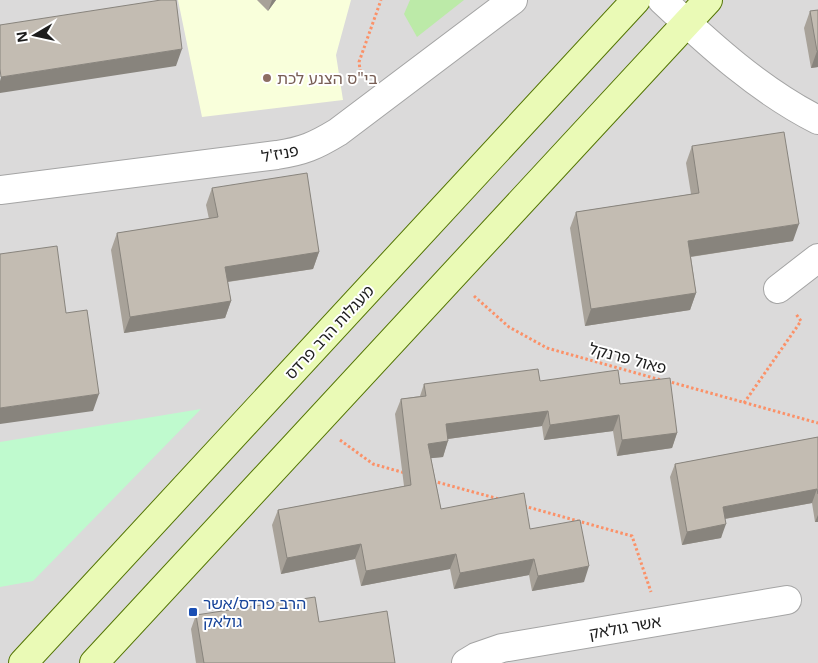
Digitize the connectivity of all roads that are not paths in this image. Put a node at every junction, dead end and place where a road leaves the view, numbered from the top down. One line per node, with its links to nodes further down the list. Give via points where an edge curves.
1 (514, 0): 7 (street, פניז'ל, via 338,132 298,152)
2 (636, 0): 11 (street, מעגלות הרב פרדס)
3 (662, 0): 5 (street)
4 (708, 0): 5 (street)
5 (687, 23): 6 (street, via 743,71 791,106); 12 (street)
6 (818, 120)
7 (0, 190)
8 (818, 258): 9 (street)
9 (778, 289)
10 (787, 600): 13 (street, אשר גולאק, via 502,648)
11 (23, 663)
12 (94, 663)
13 (466, 663)

